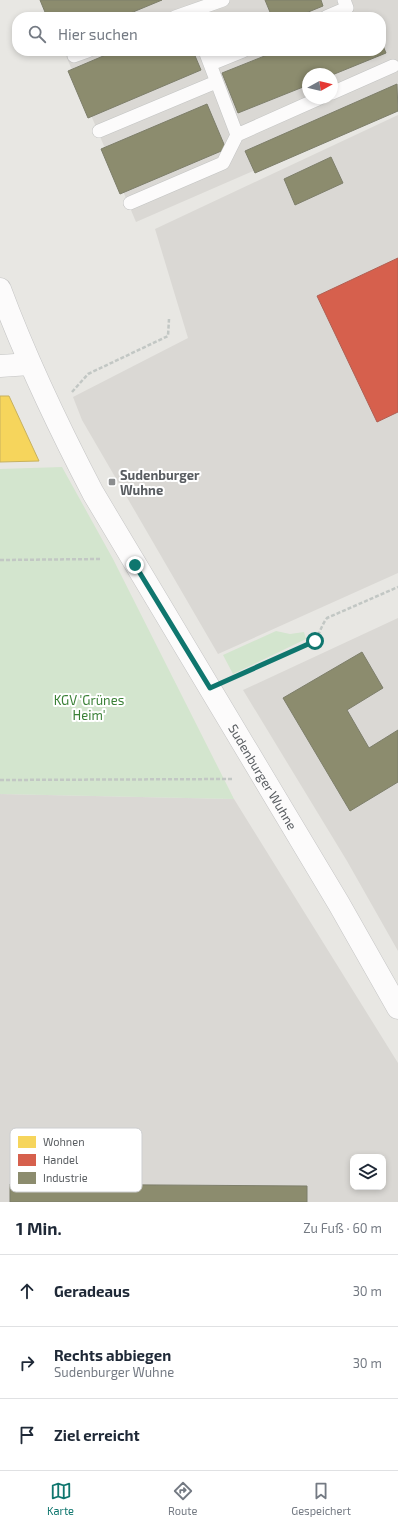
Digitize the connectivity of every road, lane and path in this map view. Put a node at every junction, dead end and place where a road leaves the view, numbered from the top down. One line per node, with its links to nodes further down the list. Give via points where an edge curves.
1 (223, 0): 3 (lane)
2 (344, 0): 4 (lane, via 347,8)
3 (187, 10)
4 (338, 12)
5 (208, 56): 7 (lane)
6 (231, 56): 7 (lane)
7 (211, 64): 9 (lane)
8 (392, 66): 10 (lane)
9 (216, 82): 12 (lane); 13 (lane)
10 (338, 90)
11 (306, 104): 13 (lane)
12 (99, 131)
13 (237, 134): 14 (lane, via 223,163)
14 (130, 204)
15 (0, 289): 17 (main road, Sudenburger Wuhne)
16 (169, 319): 19 (path, via 168,336 88,374)
17 (30, 364): 18 (main road); 23 (main road, Sudenburger Wuhne, via 92,493)
18 (0, 366)
19 (71, 393)
20 (106, 559): 21 (path)
21 (0, 560)
22 (398, 587): 23 (path, via 327,618 315,641)
23 (210, 688): 26 (main road, Sudenburger Wuhne)
24 (238, 779): 25 (path)
25 (0, 780)
26 (398, 1008)

